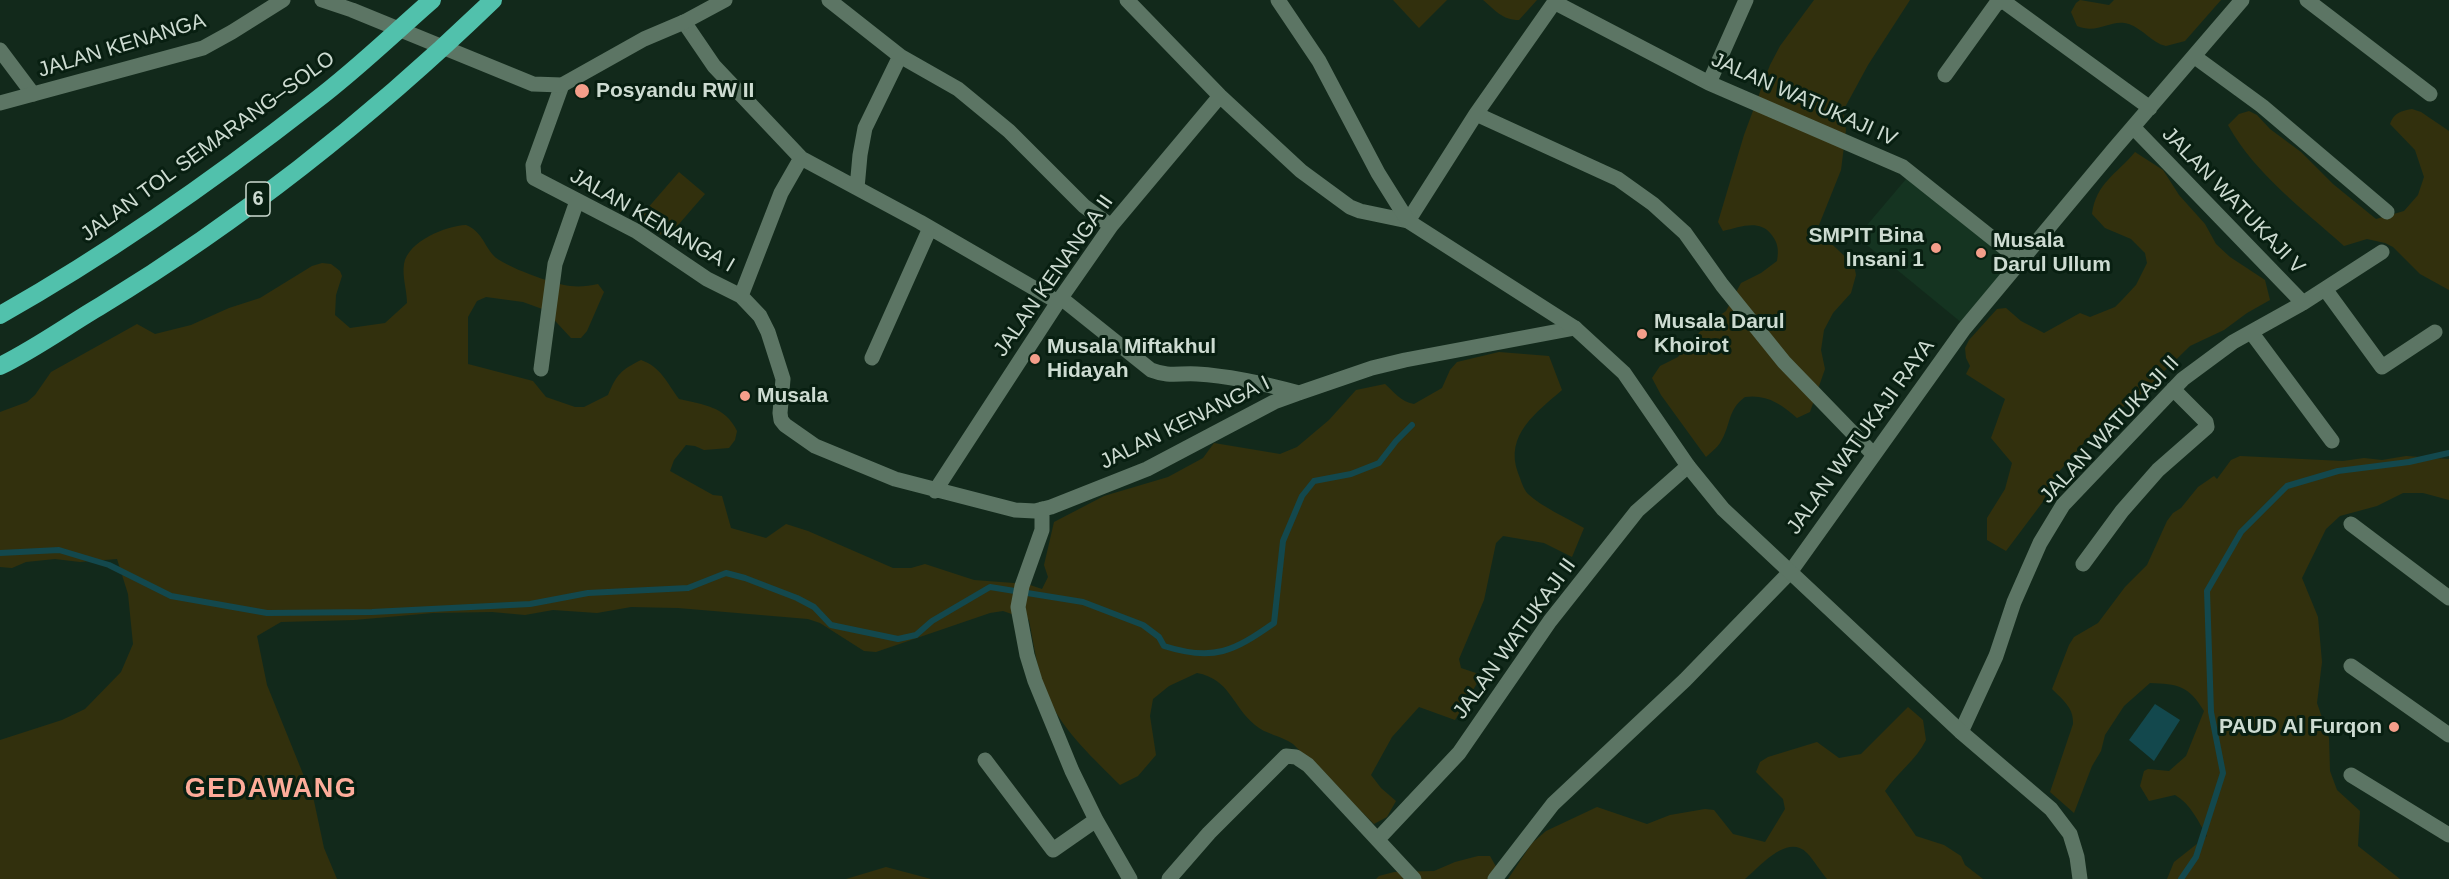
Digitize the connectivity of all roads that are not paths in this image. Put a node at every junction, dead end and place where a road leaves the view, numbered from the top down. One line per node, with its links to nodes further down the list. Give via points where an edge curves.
1 (283, 0): 21 (street, JALAN KENANGA, via 203,48)
2 (322, 0): 13 (street)
3 (432, 0): 41 (highway, JALAN TOL SEMARANG–SOLO / 6, via 317,100 213,176 67,277)
4 (493, 0): 46 (highway, 6, via 439,52 296,172 160,269)
5 (725, 0): 14 (street)
6 (829, 0): 16 (street)
7 (1127, 0): 23 (street)
8 (1278, 0): 32 (street, via 1319,61)
9 (1746, 0): 19 (street)
10 (2242, 0): 17 (street, JALAN WATUKAJI RAYA)
11 (2307, 0): 22 (street)
12 (1555, 1): 19 (street, JALAN WATUKAJI IV); 26 (street)
13 (345, 6): 20 (street, via 533,84)
14 (684, 22): 20 (street, via 644,39); 28 (street, JALAN KENANGA I, via 714,66)
15 (0, 50): 21 (street)
16 (900, 56): 29 (street, via 865,128); 33 (street, via 958,89 1009,131 1084,206)
17 (2195, 57): 25 (street, JALAN WATUKAJI RAYA); 31 (street, via 2262,106)
18 (1945, 75): 25 (street, via 1996,3 2003,1)
19 (1709, 83): 36 (street, JALAN WATUKAJI IV, via 1903,166)
20 (562, 85): 30 (street, JALAN KENANGA I, via 532,172 534,178)
21 (33, 94): 24 (street, JALAN KENANGA)
22 (2430, 94)
23 (1220, 96): 32 (street, via 1301,171 1350,207); 33 (street, JALAN KENANGA II)
24 (0, 103)
25 (2150, 108): 27 (street, JALAN WATUKAJI RAYA)
26 (1476, 114): 32 (street); 51 (street, via 1618,178 1653,204 1685,233 1784,362)
27 (2133, 127): 36 (street, JALAN WATUKAJI RAYA); 40 (street, JALAN WATUKAJI V)
28 (801, 158): 29 (street, JALAN KENANGA I); 38 (street, JALAN KENANGA I, via 780,193)
29 (858, 188): 34 (street, JALAN KENANGA I)
30 (577, 201): 38 (street, JALAN KENANGA I, via 636,231 707,279); 47 (street, via 555,264)
31 (2387, 212)
32 (1408, 221): 42 (street)
33 (1111, 226): 39 (street, JALAN KENANGA II)
34 (930, 228): 39 (street, JALAN KENANGA I); 45 (street)
35 (2382, 252): 37 (street, JALAN WATUKAJI II)
36 (2021, 261): 51 (street, JALAN WATUKAJI RAYA, via 1964,329)
37 (2325, 289): 40 (street, JALAN WATUKAJI II); 44 (street, via 2382,367)
38 (741, 296): 53 (street, JALAN KENANGA I, via 760,316 783,379 780,420 826,450)
39 (1059, 300): 49 (street, JALAN KENANGA I, via 1151,370 1166,376 1196,374); 53 (street, JALAN KENANGA II)
40 (2303, 303): 43 (street, JALAN WATUKAJI II)
41 (0, 315)
42 (1575, 328): 49 (street, JALAN KENANGA I, via 1405,360); 52 (street, via 1624,373)
43 (2251, 332): 48 (street, JALAN WATUKAJI II, via 2205,361); 50 (street)
44 (2435, 332)
45 (872, 358)
46 (0, 366)
47 (541, 369)
48 (2173, 389): 56 (street, via 2207,427 2158,470); 60 (street, JALAN WATUKAJI II, via 2063,505 2040,543)
49 (1299, 393): 54 (street, JALAN KENANGA I, via 1147,469)
50 (2332, 441)
51 (1874, 455): 57 (street, JALAN WATUKAJI RAYA)
52 (1688, 466): 57 (street, via 1723,509); 66 (street, JALAN WATUKAJI II, via 1638,511 1550,621 1459,753)
53 (935, 491): 54 (street, JALAN KENANGA I, via 1015,510)
54 (1042, 509): 64 (street, via 1042,530 1018,607 1035,681)
55 (2351, 524): 58 (street)
56 (2083, 564)
57 (1791, 572): 60 (street); 70 (street, JALAN WATUKAJI RAYA, via 1685,680 1553,804)
58 (2449, 598)
59 (2351, 666): 61 (street)
60 (1961, 732): 71 (street, via 2051,809 2070,834)
61 (2449, 735)
62 (985, 760): 64 (street, via 1053,850)
63 (2351, 774): 65 (street)
64 (1096, 820): 67 (street)
65 (2449, 835)
66 (1378, 839): 68 (street, via 1308,765 1286,756); 69 (street)
67 (1130, 879)
68 (1169, 879)
69 (1414, 879)
70 (1495, 879)
71 (2080, 879)

